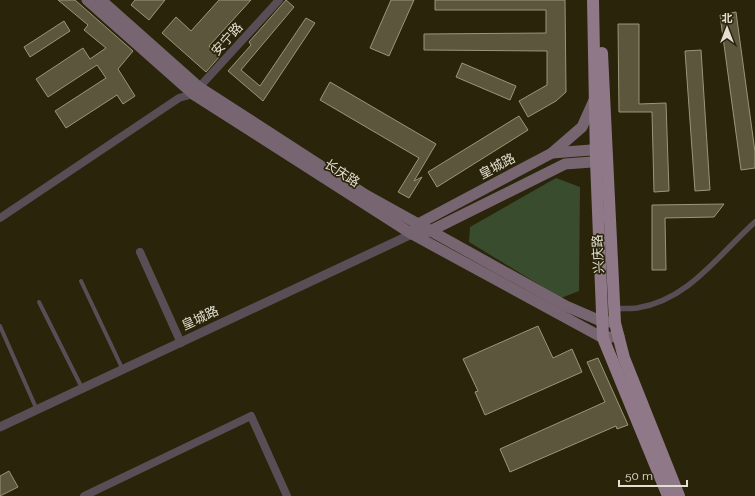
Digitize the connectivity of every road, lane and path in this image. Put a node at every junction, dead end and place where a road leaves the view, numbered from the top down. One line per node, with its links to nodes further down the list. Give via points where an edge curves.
1 (87, 0): 6 (main road, 长庆路)
2 (101, 0): 6 (main road)
3 (279, 0): 6 (street, 安宁路)
4 (593, 0): 7 (main road, 兴庆路)
5 (599, 0): 9 (main road, 兴庆路)
6 (196, 90): 10 (street, via 179,98); 12 (main road, 长庆路)
7 (595, 98): 8 (main road, via 582,127); 9 (main road, 兴庆路)
8 (552, 153): 9 (main road, 皇城路); 12 (main road, 皇城路)
9 (601, 155): 13 (main road, via 565,164); 17 (main road, 兴庆路); 18 (main road, 兴庆路)
10 (0, 218)
11 (755, 222): 17 (street, via 734,240 706,272 672,296 638,308)
12 (415, 229): 13 (main road); 23 (main road, 长庆路); 24 (street, 皇城路)
13 (430, 231): 19 (main road, via 566,306)
14 (140, 252): 24 (street)
15 (81, 281): 25 (lane)
16 (39, 302): 26 (lane)
17 (615, 308): 18 (street); 20 (main road, 兴庆路)
18 (602, 309): 19 (main road, 兴庆路)
19 (603, 322): 20 (main road); 23 (main road, 兴庆路)
20 (615, 323): 22 (main road, 兴庆路)
21 (0, 326): 27 (lane)
22 (619, 336): 23 (main road); 32 (main road, 兴庆路, via 624,358)
23 (603, 338): 31 (main road)
24 (181, 343): 25 (street, 皇城路)
25 (123, 370): 26 (street, 皇城路)
26 (83, 389): 27 (street, 皇城路)
27 (37, 410): 28 (street, 皇城路)
28 (0, 427)
29 (84, 496): 30 (street, via 251,416)
30 (288, 496)
31 (668, 496)
32 (679, 496)

